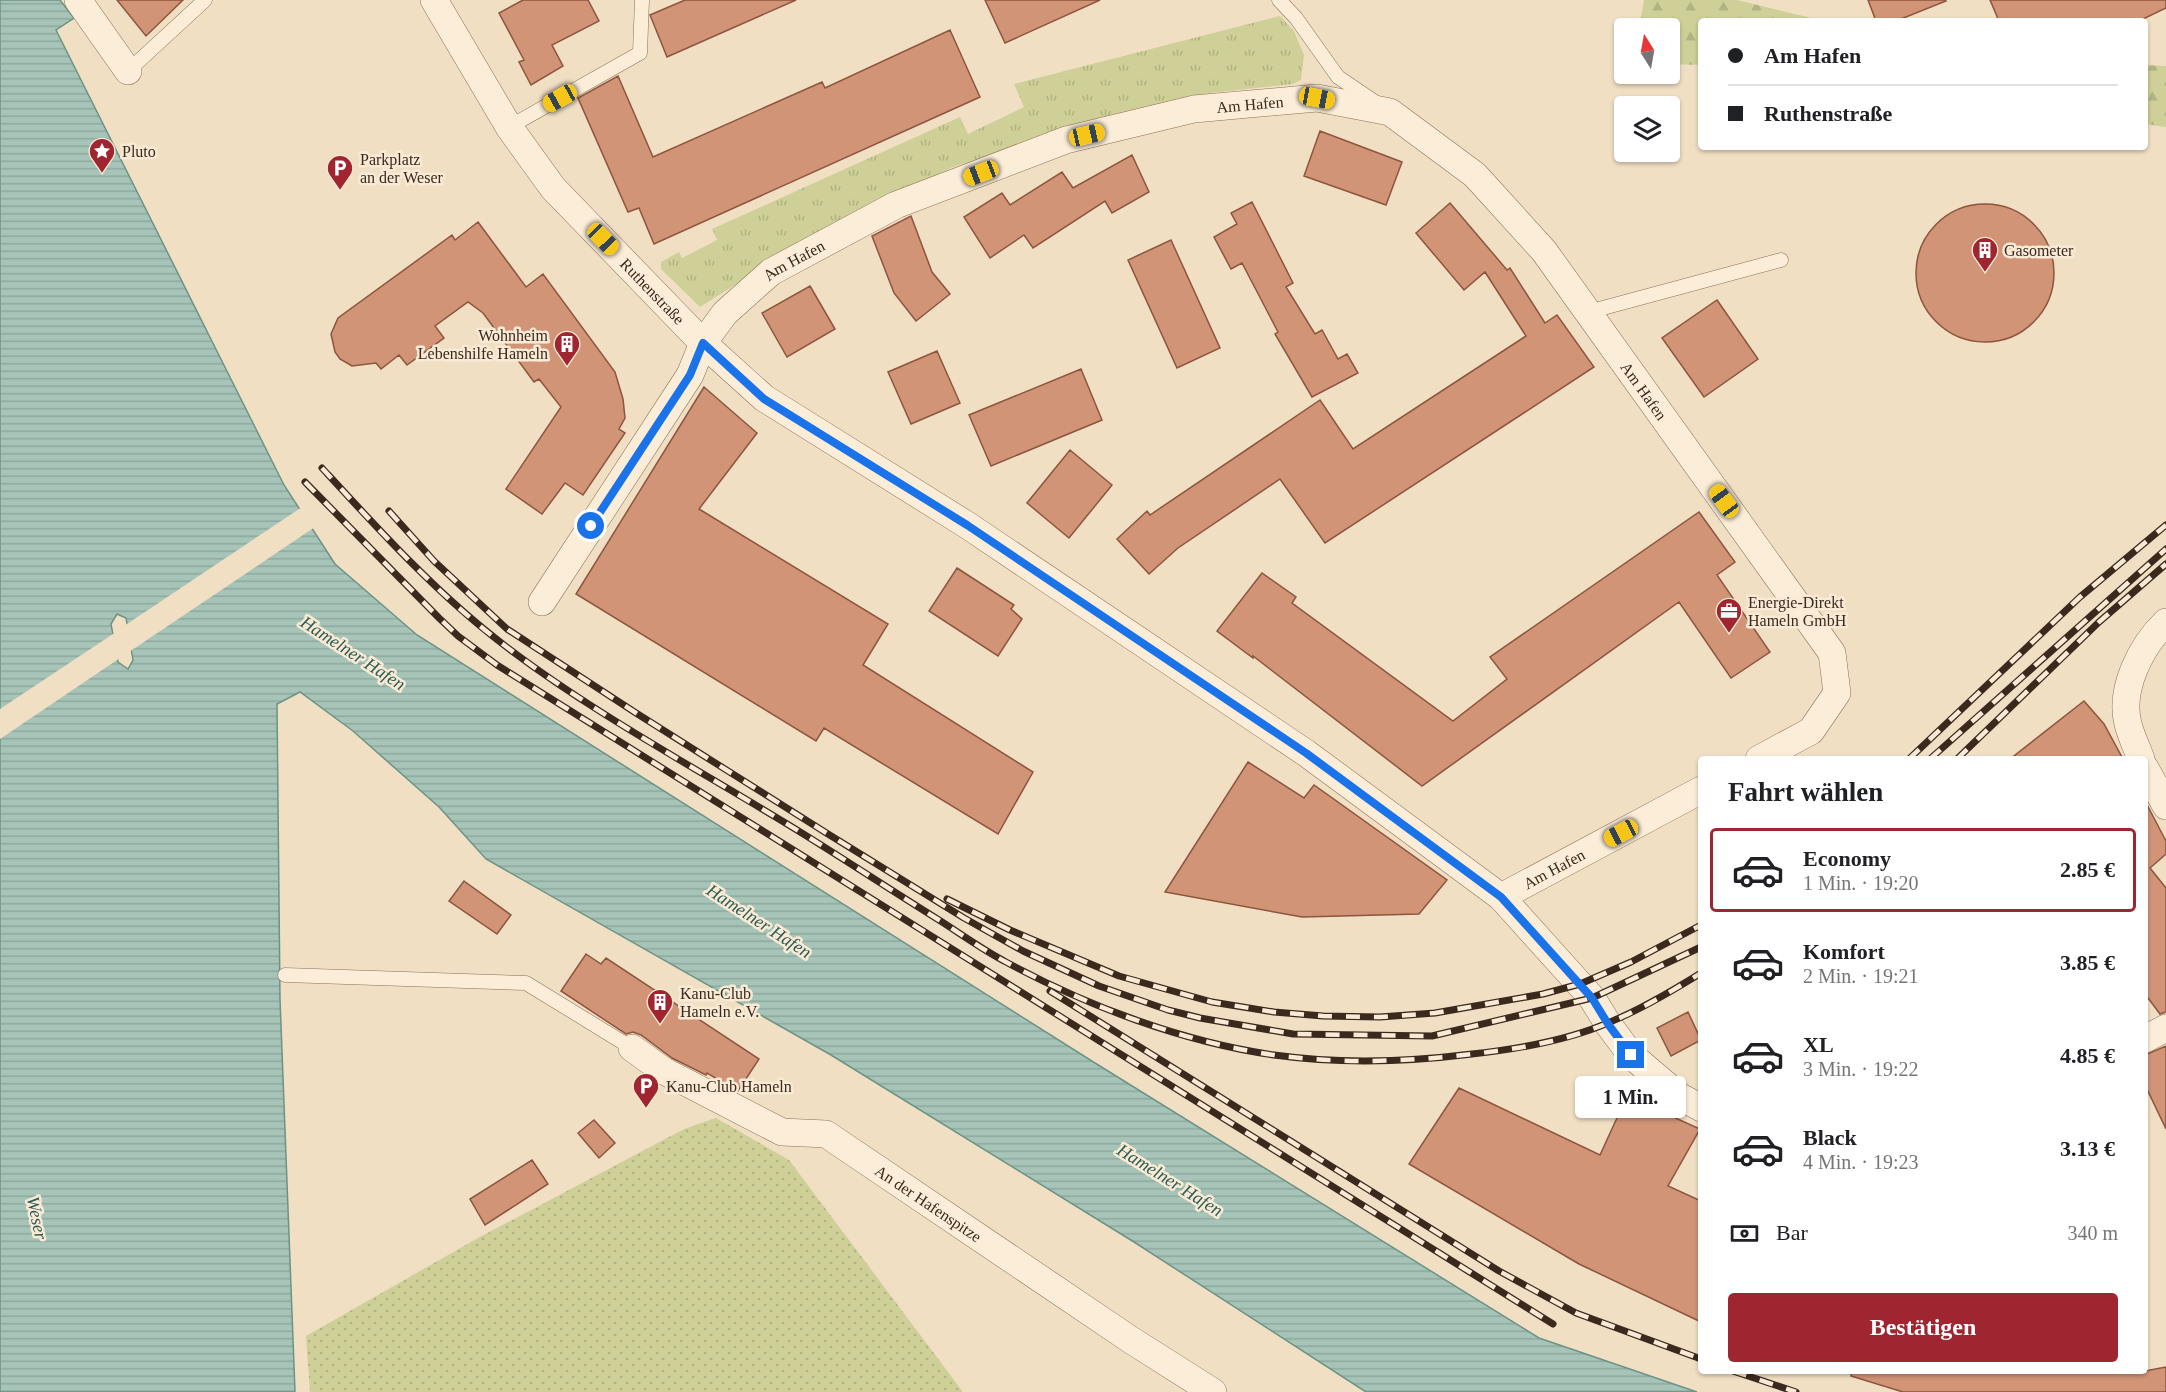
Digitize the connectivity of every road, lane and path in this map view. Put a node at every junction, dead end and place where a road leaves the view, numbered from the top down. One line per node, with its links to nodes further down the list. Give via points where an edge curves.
1 (78, 0): 6 (street)
2 (205, 0): 6 (lane)
3 (434, 0): 8 (street, Ruthenstraße)
4 (642, 0): 8 (lane, via 640,53)
5 (1279, 0): 7 (lane, via 1338,77)
6 (128, 71)
7 (1390, 112): 10 (street, Am Hafen, via 1475,175 1544,251); 11 (street, Am Hafen, via 1317,98 1194,109 1066,140 896,205 771,272 725,313)
8 (509, 127): 11 (street, Ruthenstraße, via 553,188)
9 (1781, 260): 10 (lane)
10 (1588, 312): 14 (street, Am Hafen, via 1832,653 1837,693 1811,731)
11 (703, 343): 12 (street, Am Hafen, via 690,375); 19 (street, Ruthenstraße, via 764,399 967,525 1306,753)
12 (542, 602)
13 (2166, 622): 15 (street, via 2144,650 2127,684 2127,723)
14 (1765, 756)
15 (2140, 756)
16 (2148, 773): 18 (street)
17 (1698, 792): 19 (street, Am Hafen)
18 (2166, 806)
19 (1501, 897): 24 (street, Ruthenstraße, via 1592,998 1631,1055 1679,1096)
20 (285, 975): 23 (lane, via 525,983)
21 (2166, 1028): 22 (street)
22 (2148, 1037)
23 (632, 1048): 25 (street, An der Hafenspitze, via 664,1071 782,1132 826,1134)
24 (1698, 1106)
25 (1213, 1392)

